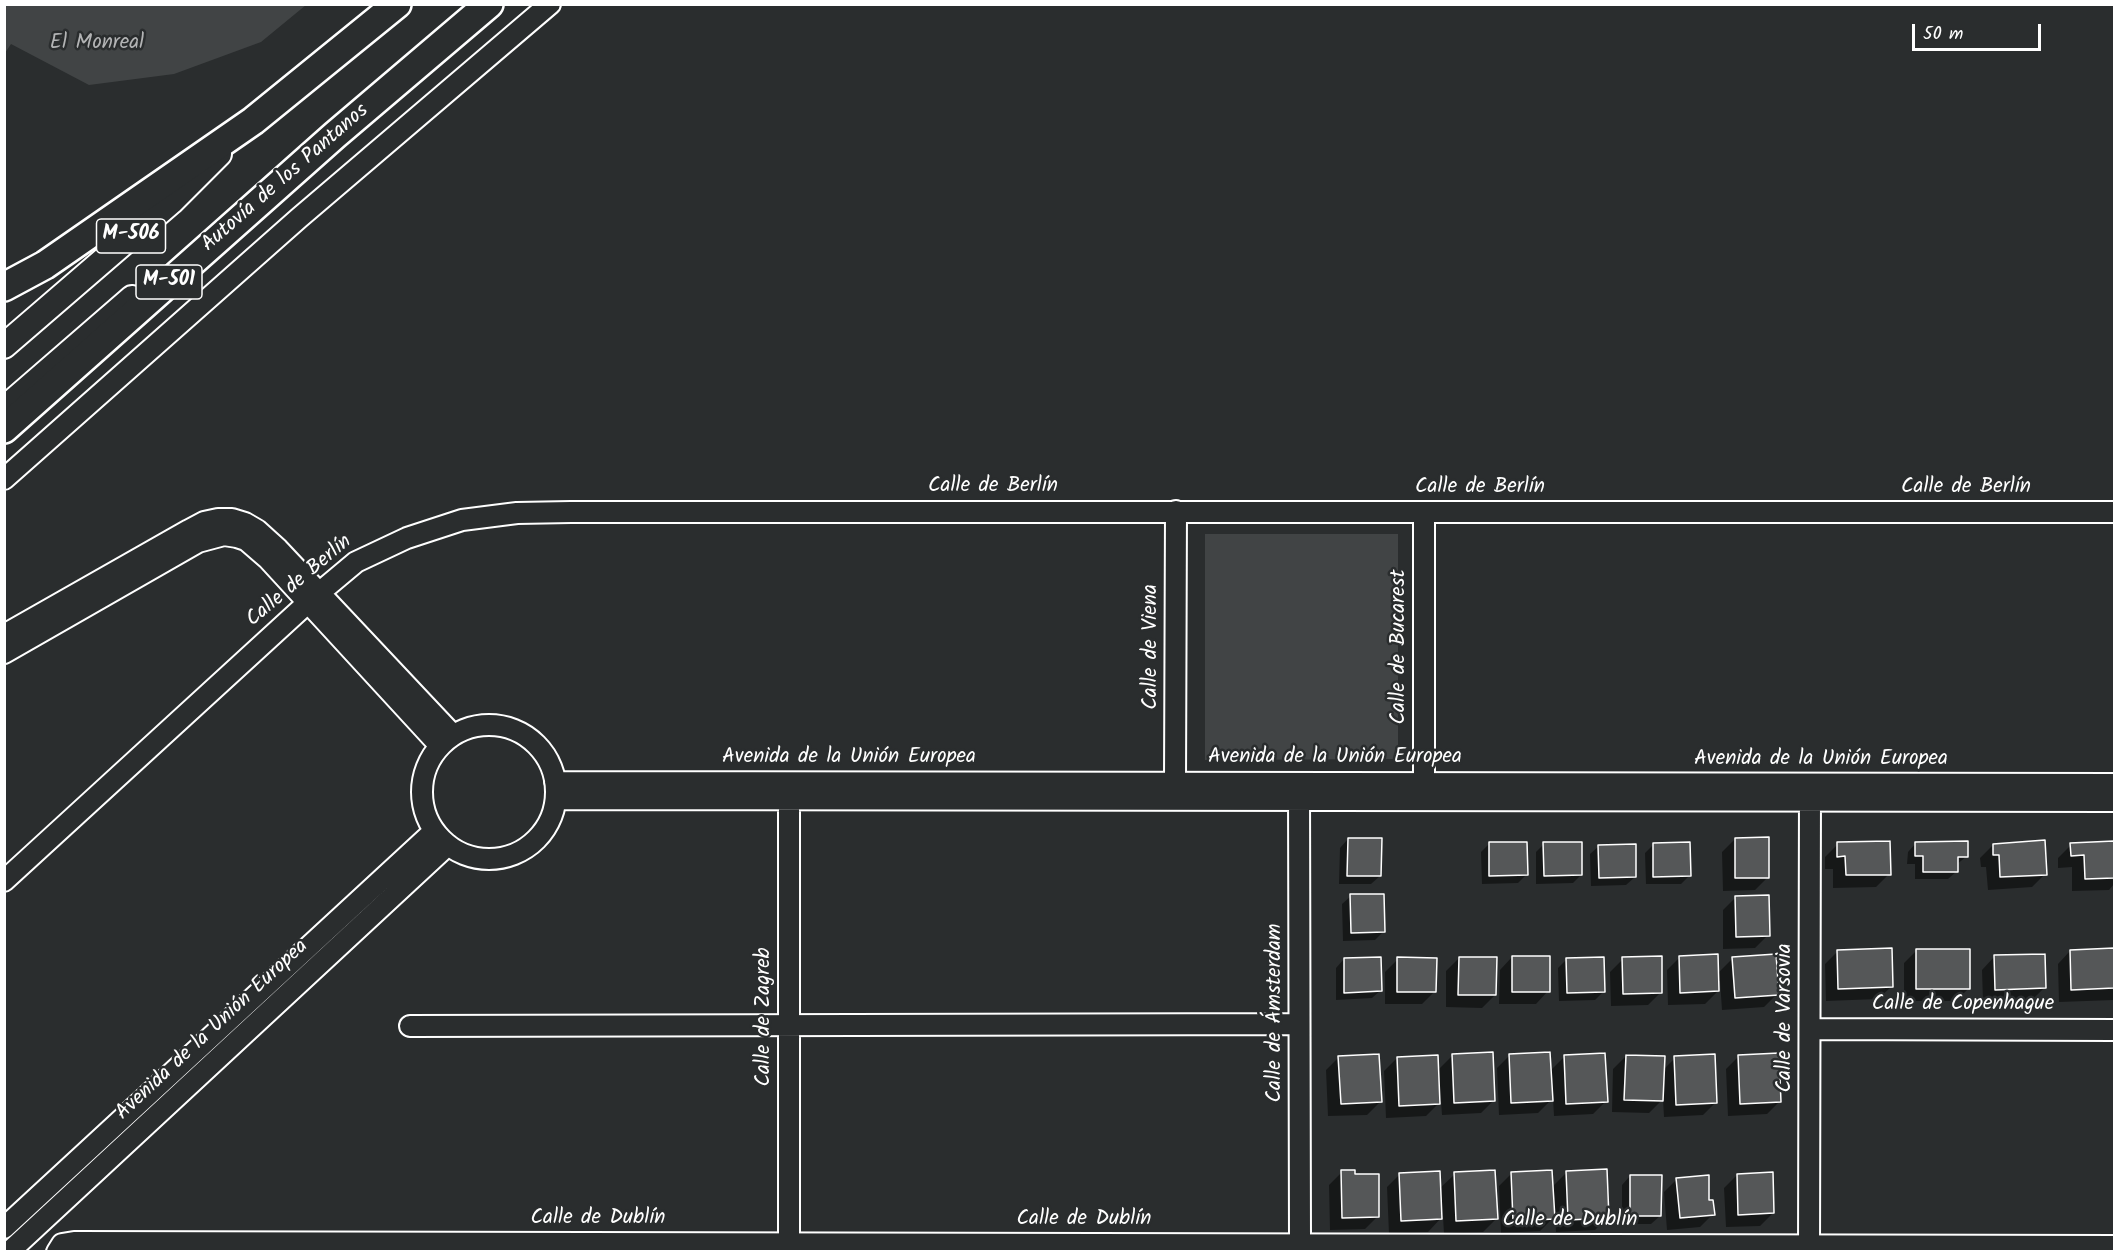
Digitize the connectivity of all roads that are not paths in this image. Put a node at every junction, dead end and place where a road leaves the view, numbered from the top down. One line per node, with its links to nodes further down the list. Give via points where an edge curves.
1 (397, 4): 4 (highway)
2 (489, 4): 5 (highway, Autovía de los Pantanos / M-501)
3 (550, 4): 10 (street, via 299,218)
4 (253, 121): 6 (highway, via 45,265); 7 (main road, M-506, via 171,202)
5 (335, 135): 8 (main road, M-506, via 217,224); 9 (highway, Autovía de los Pantanos / M-501)
6 (4, 287)
7 (4, 346)
8 (4, 409)
9 (4, 429)
10 (6, 478)
11 (1176, 511): 12 (street, Calle de Berlín); 14 (street, Calle de Berlín, via 517,513 462,520 407,538 356,562); 18 (street, Calle de Viena)
12 (1424, 512): 13 (street, Calle de Berlín); 19 (street, Calle de Bucarest)
13 (2115, 512)
14 (313, 598): 15 (street, via 278,549 257,530 232,519 218,519 189,530); 16 (street, via 246,540 217,536 198,542); 17 (street); 28 (street, Calle de Berlín)
15 (4, 635)
16 (4, 653)
17 (446, 741): 21 (street, via 463,729 486,724 508,727 528,736 545,753); 26 (street, via 430,758 422,778 421,801)
18 (1175, 782): 22 (street, Avenida de la Unión Europea); 23 (street, Avenida de la Unión Europea)
19 (1424, 783): 23 (street, Avenida de la Unión Europea); 24 (street, Avenida de la Unión Europea)
20 (2115, 784): 24 (street, Avenida de la Unión Europea)
21 (556, 790): 22 (street, Avenida de la Unión Europea); 27 (street, via 552,818 540,837 522,851 501,858 479,859 458,853)
22 (789, 790): 23 (street, Avenida de la Unión Europea); 31 (street, Calle de Zagreb)
23 (1300, 791): 24 (street, Avenida de la Unión Europea); 29 (street, Calle de Ámsterdam)
24 (1810, 792): 25 (street, Avenida de la Unión Europea); 32 (street, Calle de Varsovia)
25 (2115, 801)
26 (433, 832): 27 (street); 35 (street, Avenida de la Unión Europea)
27 (448, 845): 34 (street, Avenida de la Unión Europea)
28 (4, 881)
29 (1299, 1024): 31 (street); 36 (street, Calle de Ámsterdam)
30 (410, 1026): 31 (street)
31 (789, 1026): 39 (street, Calle de Zagreb)
32 (1811, 1029): 33 (street, Calle de Copenhague); 43 (street, Calle de Varsovia)
33 (2115, 1030)
34 (51, 1214): 37 (street, Avenida de la Unión Europea); 42 (street)
35 (4, 1228)
36 (1300, 1243): 40 (street, Calle de Dublín); 41 (street, Calle de Dublín)
37 (16, 1246): 42 (street, via 37,1243)
38 (2115, 1246): 43 (street, Calle de Dublín)
39 (789, 1247): 40 (street, Calle de Dublín); 42 (street, Calle de Dublín, via 74,1242)
40 (1180, 1248)
41 (1417, 1248): 43 (street, Calle de Dublín)
42 (58, 1249)
43 (1809, 1249)

